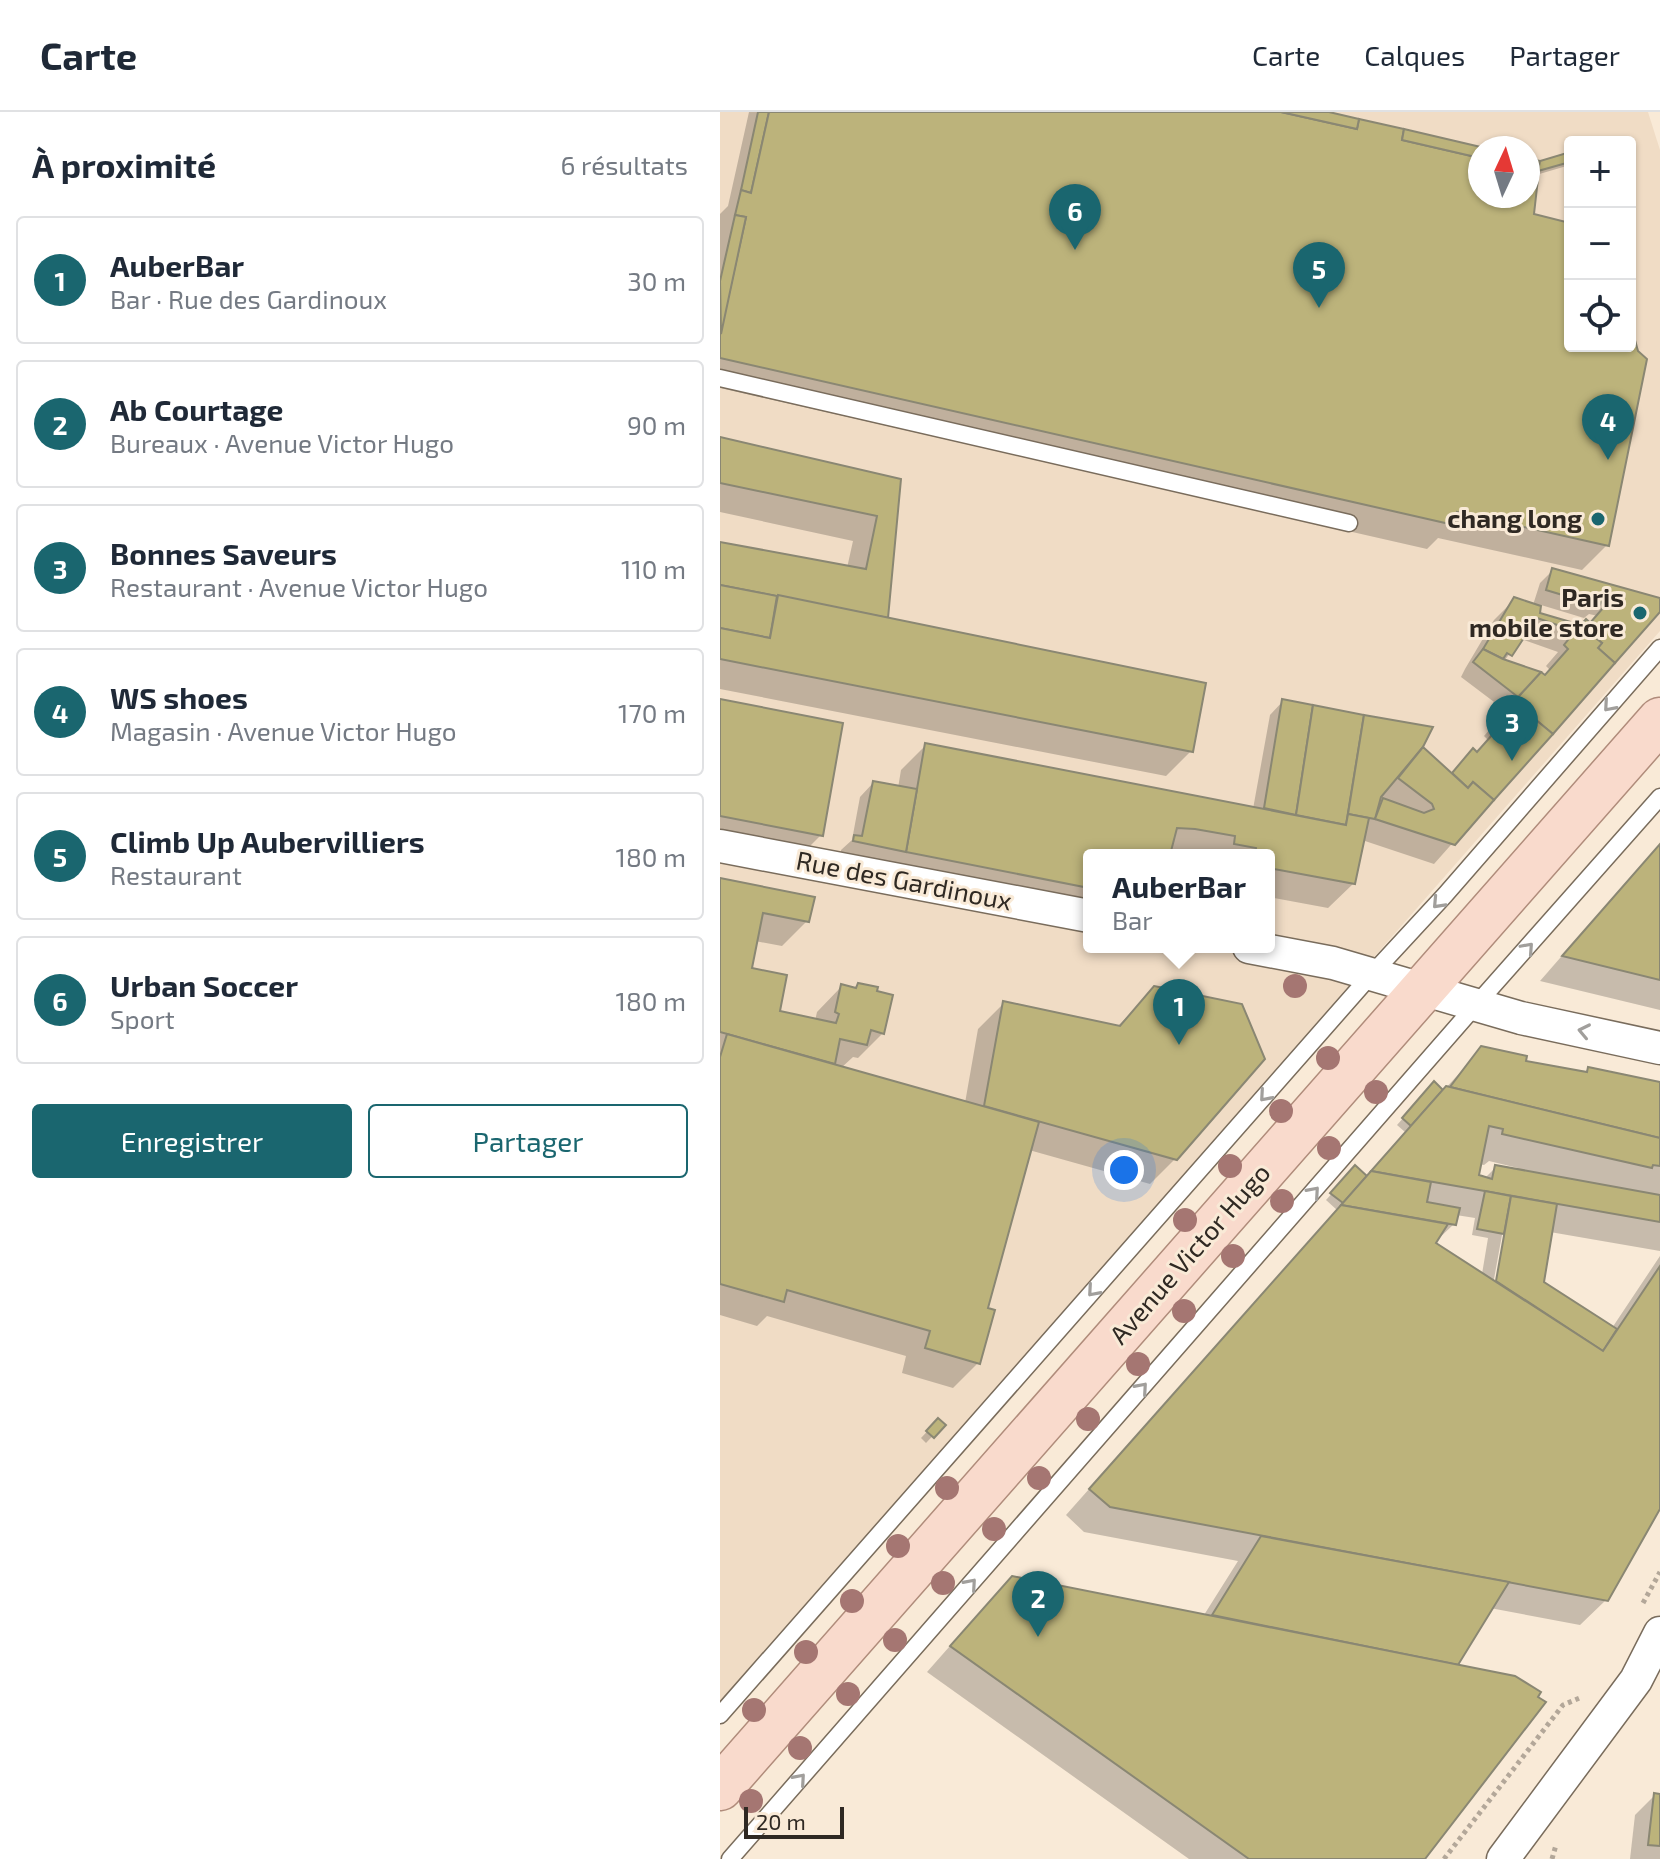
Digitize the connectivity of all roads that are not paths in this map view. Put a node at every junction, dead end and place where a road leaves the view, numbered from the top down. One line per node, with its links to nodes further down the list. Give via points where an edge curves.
1 (720, 378): 2 (lane)
2 (1349, 523)
3 (1660, 648): 9 (lane, one-way to 9)
4 (1660, 720): 10 (main road, Avenue Victor Hugo)
5 (1660, 797): 11 (lane, one-way to 5)
6 (720, 846): 7 (street, Rue des Gardinoux)
7 (1083, 915)
8 (1275, 952): 9 (street)
9 (1371, 975): 10 (street); 15 (lane, one-way to 15)
10 (1422, 990): 11 (street); 16 (main road, Avenue Victor Hugo)
11 (1475, 1006): 12 (street, one-way to 11); 17 (lane, one-way to 11)
12 (1660, 1048)
13 (1660, 1633): 14 (street)
14 (1648, 1682): 18 (street)
15 (720, 1715)
16 (720, 1788)
17 (730, 1859)
18 (1503, 1859)

